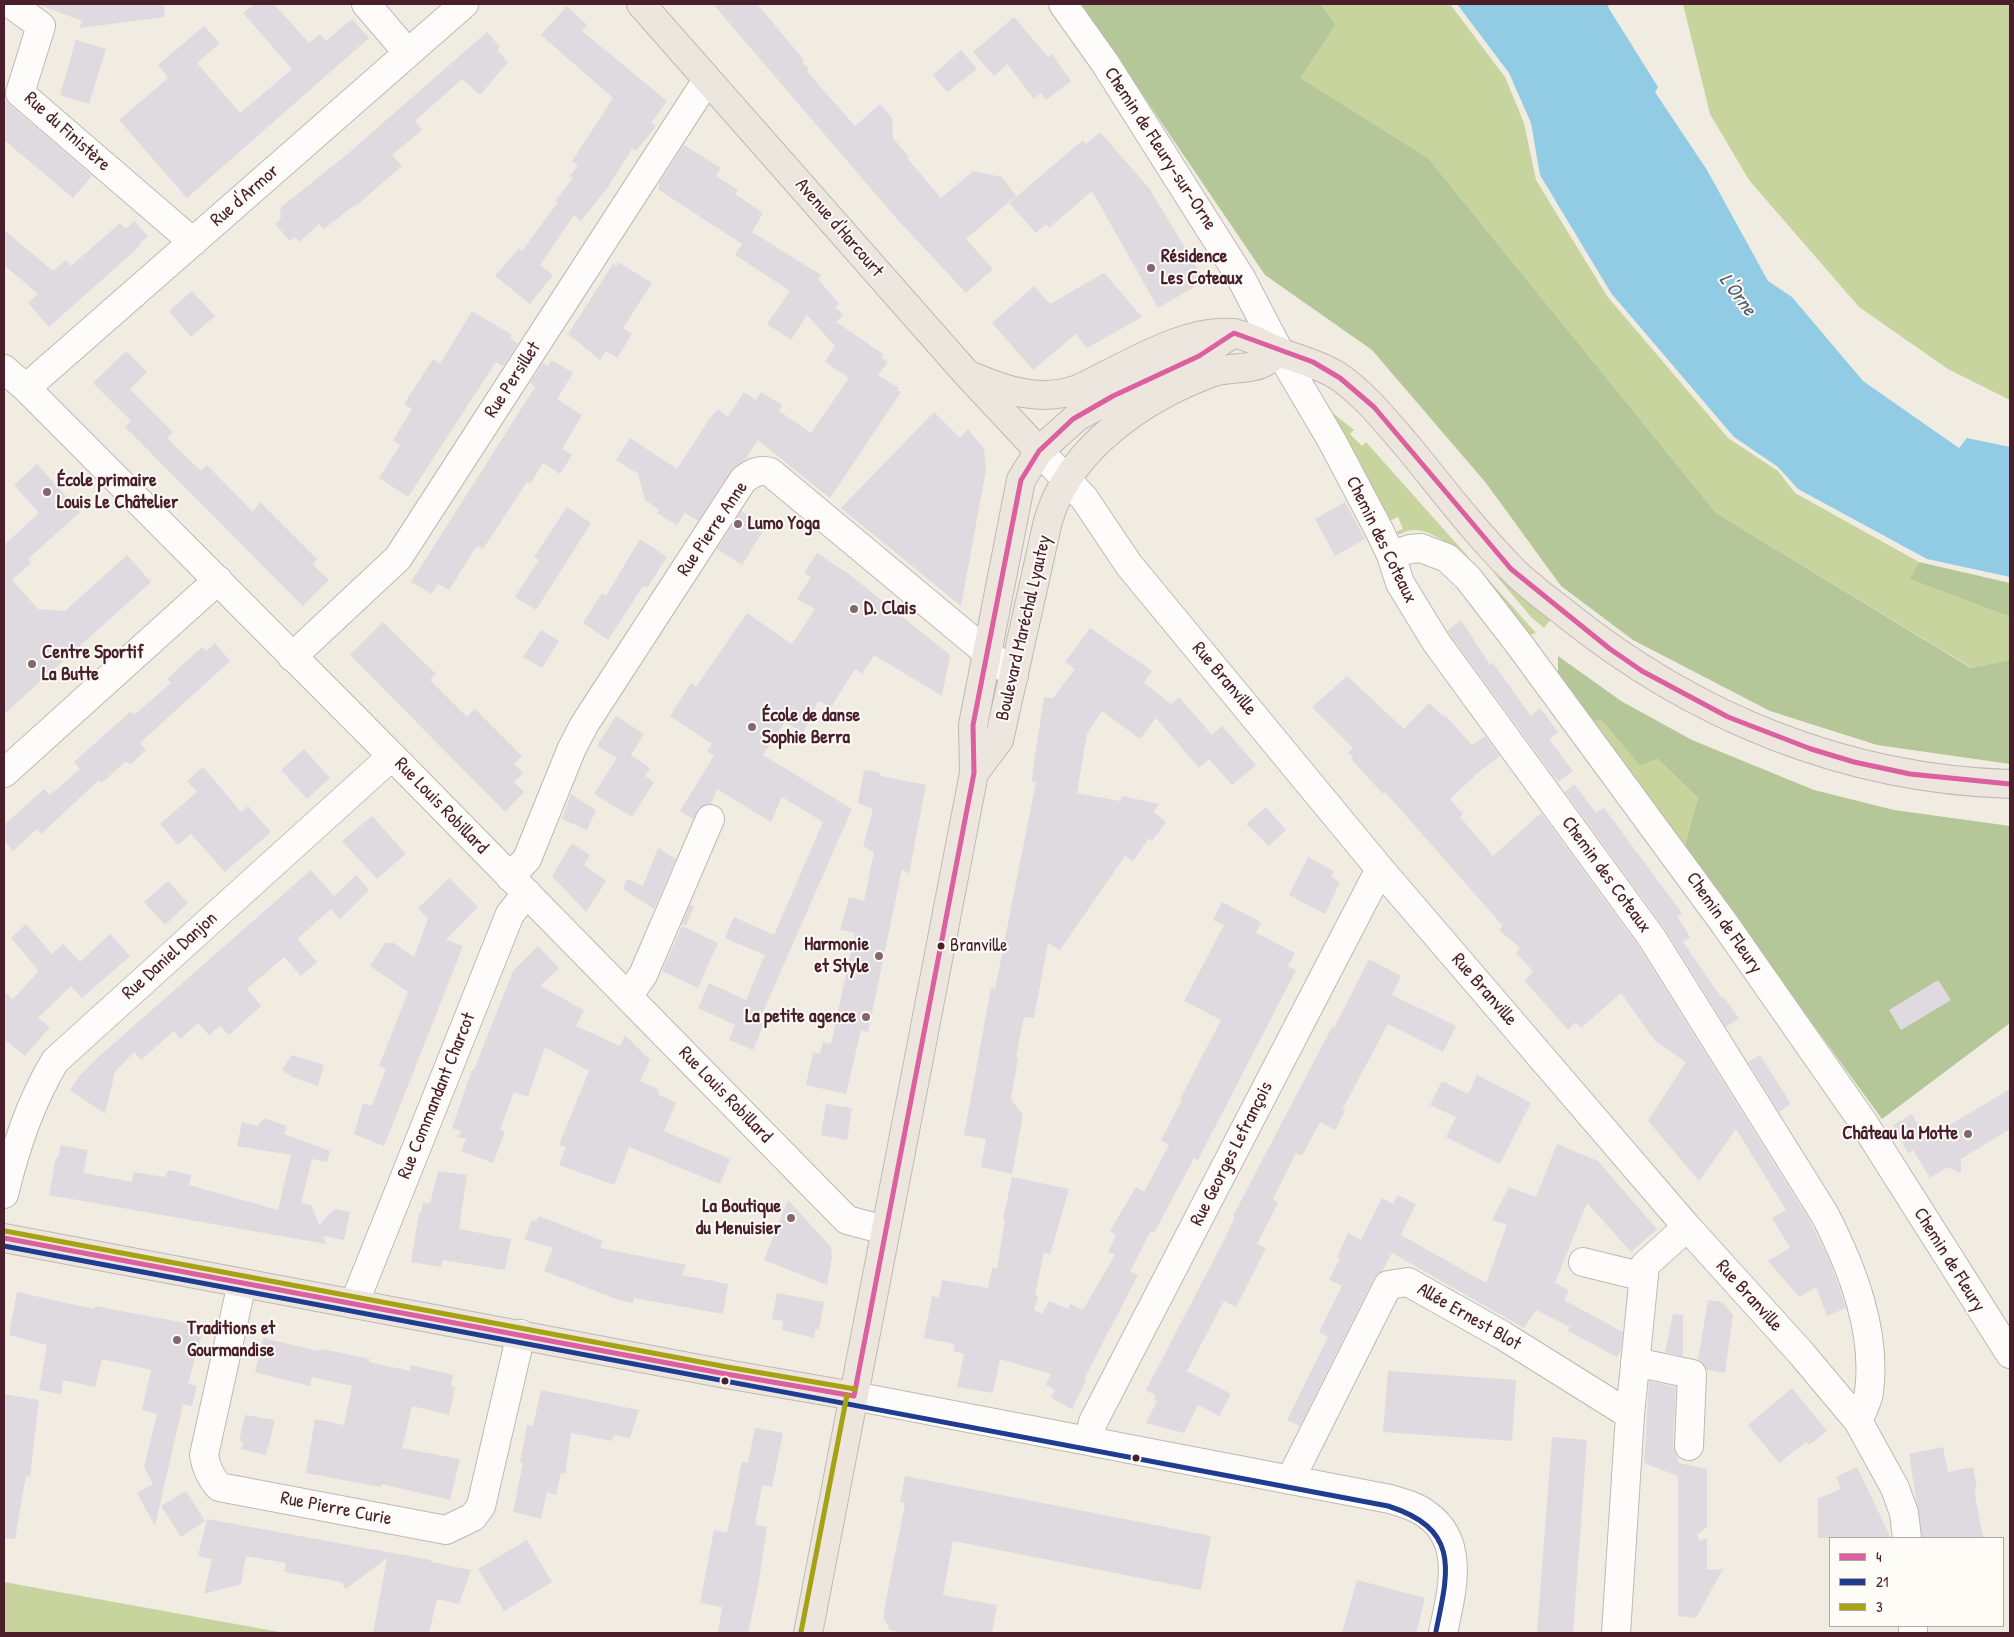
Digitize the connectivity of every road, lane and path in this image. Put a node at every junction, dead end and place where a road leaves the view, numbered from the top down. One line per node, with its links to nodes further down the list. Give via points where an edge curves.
1 (11, 4): 8 (street, Rue du Finistère, via 41,26 20,93)
2 (366, 4): 6 (street)
3 (464, 4): 6 (street, Rue d'Armor)
4 (642, 4): 7 (main road, Avenue d'Harcourt)
5 (1062, 4): 10 (street, Chemin de Fleury-sur-Orne, via 1105,63 1187,190 1241,278)
6 (408, 52): 8 (street, Rue d'Armor)
7 (707, 80): 12 (main road, Avenue d'Harcourt); 19 (street, Rue Persillet, via 398,558)
8 (193, 242): 13 (street, Rue d'Armor)
9 (1234, 333): 10 (main road); 12 (main road, via 1190,336 1078,390 1055,395 1010,391); 14 (main road, Boulevard Maréchal Lyautey, via 1198,356 1092,408 1064,426)
10 (1278, 351): 15 (main road, Boulevard Maréchal Lyautey, via 1262,363 1213,372 1154,400 1100,440); 16 (street, Chemin des Coteaux, via 1332,441); 24 (main road, via 1313,362 1340,378 1374,407 1511,569 1603,644 1642,671 1689,698 1811,749 1882,769)
11 (4, 369): 13 (street, Rue Louis Robillard)
12 (967, 374): 14 (main road, Avenue d'Harcourt)
13 (26, 388): 17 (street, Rue Louis Robillard)
14 (1039, 451): 15 (street, Rue Branville); 18 (main road, Boulevard Maréchal Lyautey, via 1021,480)
15 (1066, 478): 20 (main road, Boulevard Maréchal Lyautey, via 1054,499 1048,521); 26 (street, Rue Branville, via 1084,498 1129,565)
16 (1391, 555): 38 (street, Chemin de Fleury, via 1421,548 1447,558 1468,578 1508,629 1719,915 1863,1122); 43 (street, Chemin des Coteaux, via 1400,583 1436,642 1652,938 1825,1215 1844,1254 1866,1326 1869,1394)
17 (218, 580): 19 (street, Rue Louis Robillard); 22 (street)
18 (987, 651): 20 (street, Rue Pierre Anne); 23 (main road, Boulevard Maréchal Lyautey, via 972,725); 27 (street, Rue Pierre Anne, via 770,472 764,470 750,474 743,480 584,725 526,859)
19 (292, 656): 21 (street, Rue Louis Robillard)
20 (1014, 675): 23 (main road, Boulevard Maréchal Lyautey, via 1000,740)
21 (392, 756): 27 (street, Rue Louis Robillard); 29 (street, Rue Daniel Danjon, via 55,1061 21,1131)
22 (4, 773)
23 (974, 773): 31 (main road, Boulevard Maréchal Lyautey)
24 (2002, 784)
25 (710, 819): 28 (street, via 643,975)
26 (1380, 869): 30 (street, Rue Branville); 44 (street, Rue Georges Lefrançois, via 1093,1422)
27 (519, 885): 28 (street, Rue Louis Robillard); 36 (street, Rue Commandant Charcot)
28 (628, 996): 31 (street, Rue Louis Robillard, via 847,1220)
29 (4, 1194)
30 (1687, 1227): 34 (street, via 1645,1265); 43 (street, Rue Branville)
31 (885, 1230): 41 (main road, Boulevard Maréchal Lyautey)
32 (4, 1238): 35 (main road)
33 (1583, 1262): 34 (street)
34 (1644, 1277): 40 (street)
35 (242, 1283): 36 (main road); 37 (street, Rue Pierre Curie, via 204,1455 206,1469 212,1479 219,1487 446,1530 473,1518 482,1506)
36 (354, 1304): 37 (main road)
37 (521, 1334): 41 (main road)
38 (2010, 1354)
39 (1664, 1355): 40 (street)
40 (1636, 1357): 42 (street); 45 (street, via 1692,1374)
41 (854, 1396): 44 (street); 48 (main road, Boulevard Maréchal Lyautey)
42 (1630, 1415): 46 (street, Allée Ernest Blot, via 1502,1335 1408,1282 1388,1285); 50 (street)
43 (1858, 1420): 47 (street, Rue Branville, via 1895,1488)
44 (1089, 1441): 46 (street)
45 (1689, 1446)
46 (1290, 1480): 49 (street, via 1390,1499 1426,1514 1437,1524 1445,1536 1455,1574)
47 (1908, 1537)
48 (808, 1633)
49 (1443, 1633)
50 (1616, 1633)

